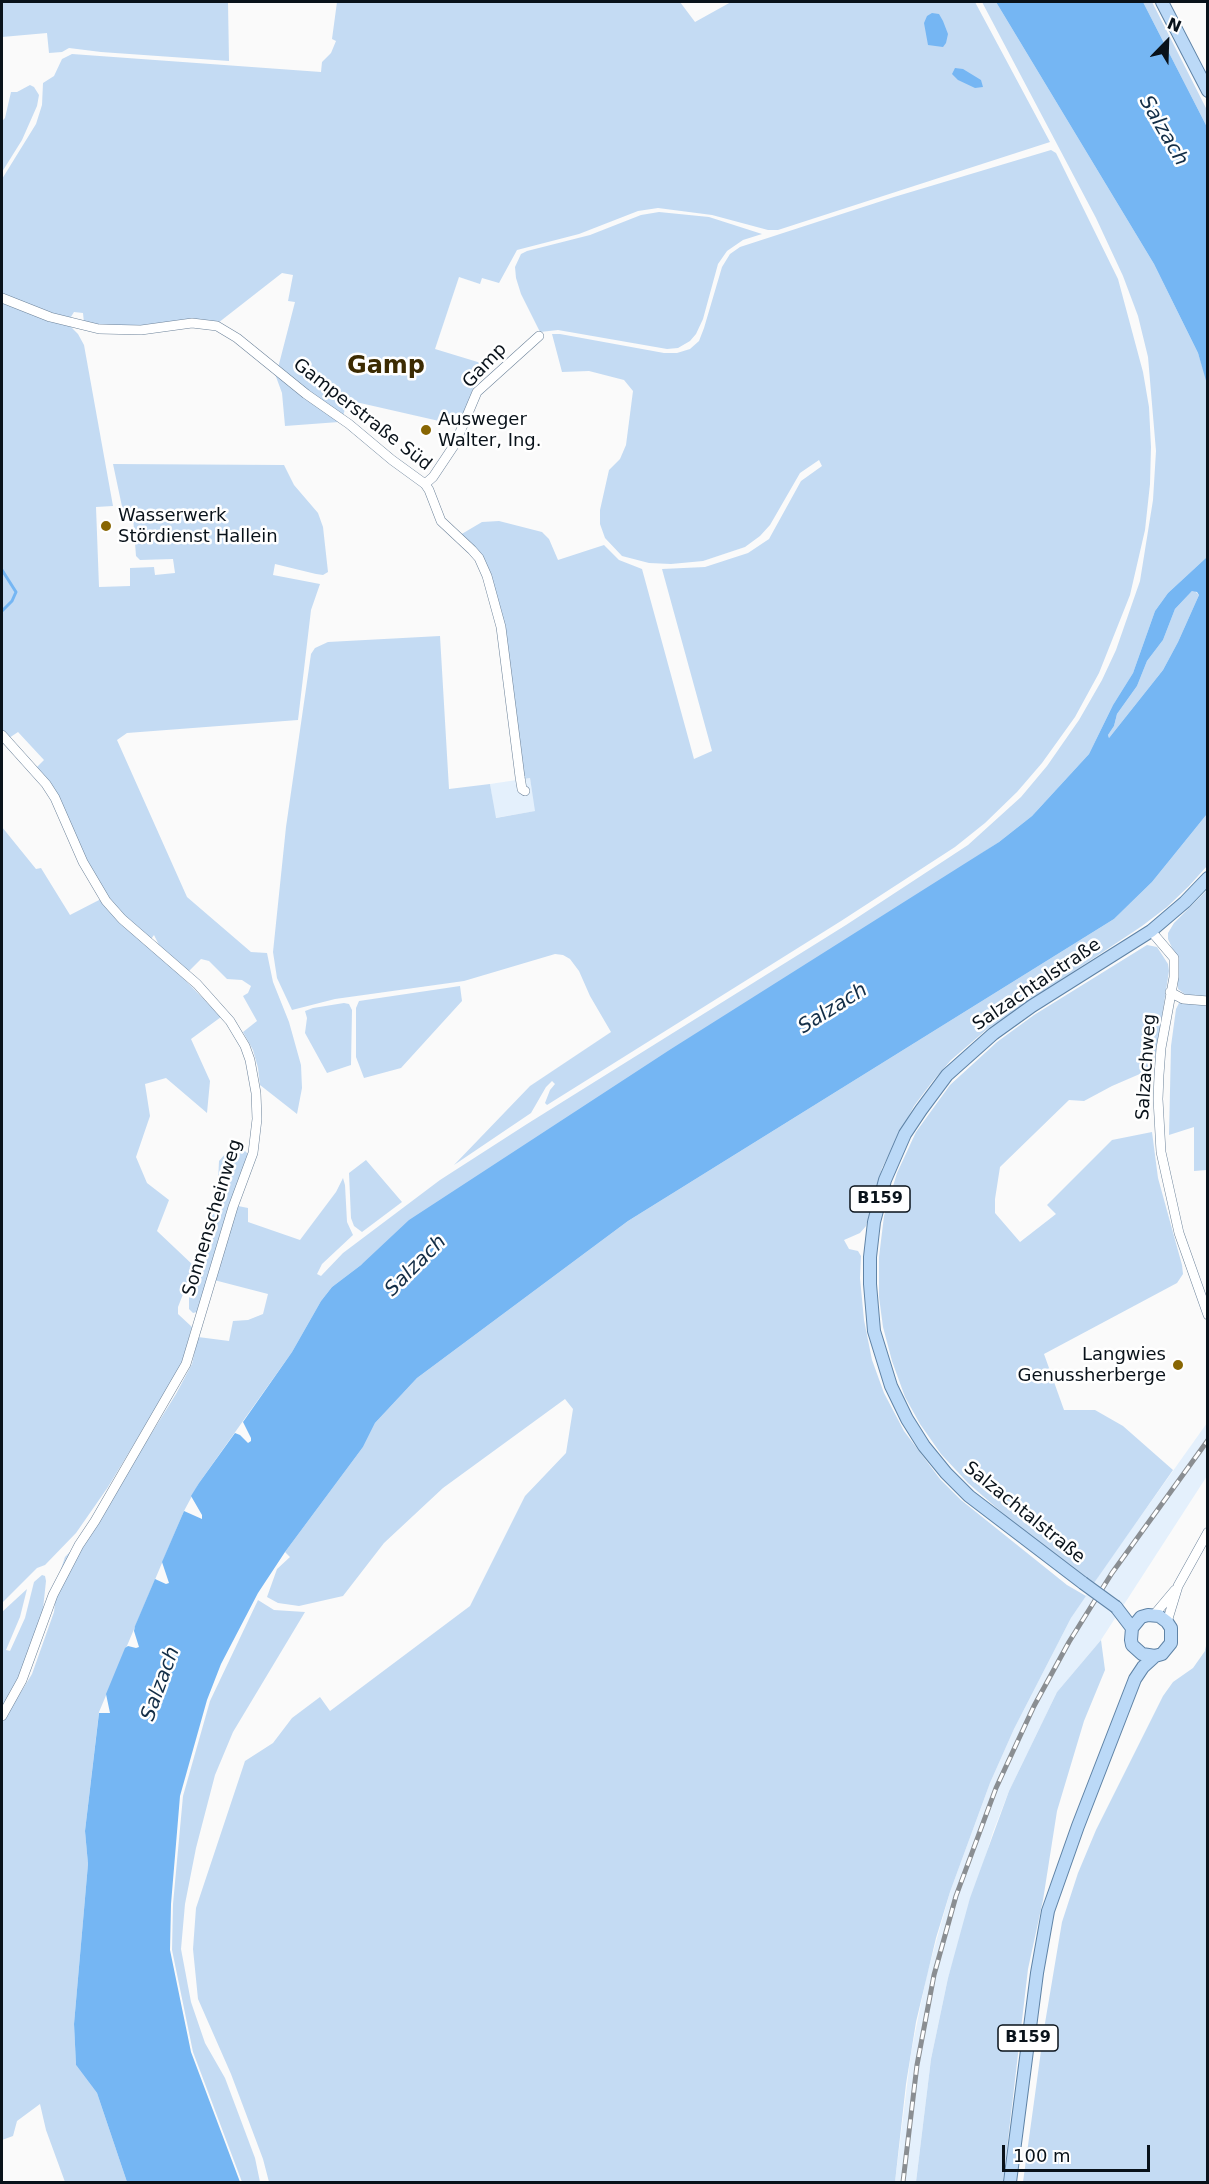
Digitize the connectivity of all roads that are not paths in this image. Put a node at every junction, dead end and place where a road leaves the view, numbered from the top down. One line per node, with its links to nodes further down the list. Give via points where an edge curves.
1 (1161, 2): 2 (main road)
2 (1208, 91)
3 (2, 298): 5 (street, Gamperstraße Süd, via 50,318 99,329 141,330 192,322 217,326)
4 (539, 336): 5 (street, Gamp, via 477,392 455,444)
5 (424, 484): 7 (street, Gamperstraße Süd, via 441,521 479,558 487,576 501,627)
6 (2, 735): 23 (street, Sonnenscheinweg, via 55,798 83,862 106,902 197,984 238,1034 254,1073 257,1119 253,1153 186,1364 79,1545 53,1595 22,1680)
7 (525, 791)
8 (1208, 878): 9 (main road, Salzachtalstraße / B159)
9 (1151, 931): 10 (street, Salzachweg, via 1174,958); 15 (main road, Salzachtalstraße / B159, bridge, via 1022,1013 947,1075 895,1156 879,1202 872,1239 874,1331 891,1386 929,1453 969,1496)
10 (1170, 992): 11 (street, via 1183,999); 12 (street, Salzachweg, via 1158,1099 1161,1152 1179,1233)
11 (1208, 1001)
12 (1208, 1315)
13 (1208, 1532): 14 (street)
14 (1178, 1586): 16 (street); 18 (street)
15 (1116, 1607): 17 (main road, Salzachtalstraße / B159); 19 (main road, Salzachtalstraße / B159)
16 (1154, 1615): 17 (main road); 18 (main road)
17 (1141, 1617): 19 (main road)
18 (1167, 1622): 21 (main road, B159, via 1171,1643)
19 (1132, 1628): 20 (main road, B159)
20 (1132, 1645): 21 (main road, via 1142,1654); 22 (main road, B159)
21 (1155, 1656): 22 (main road, B159)
22 (1135, 1679): 24 (main road, B159, via 1048,1911)
23 (2, 1716)
24 (1010, 2182)

